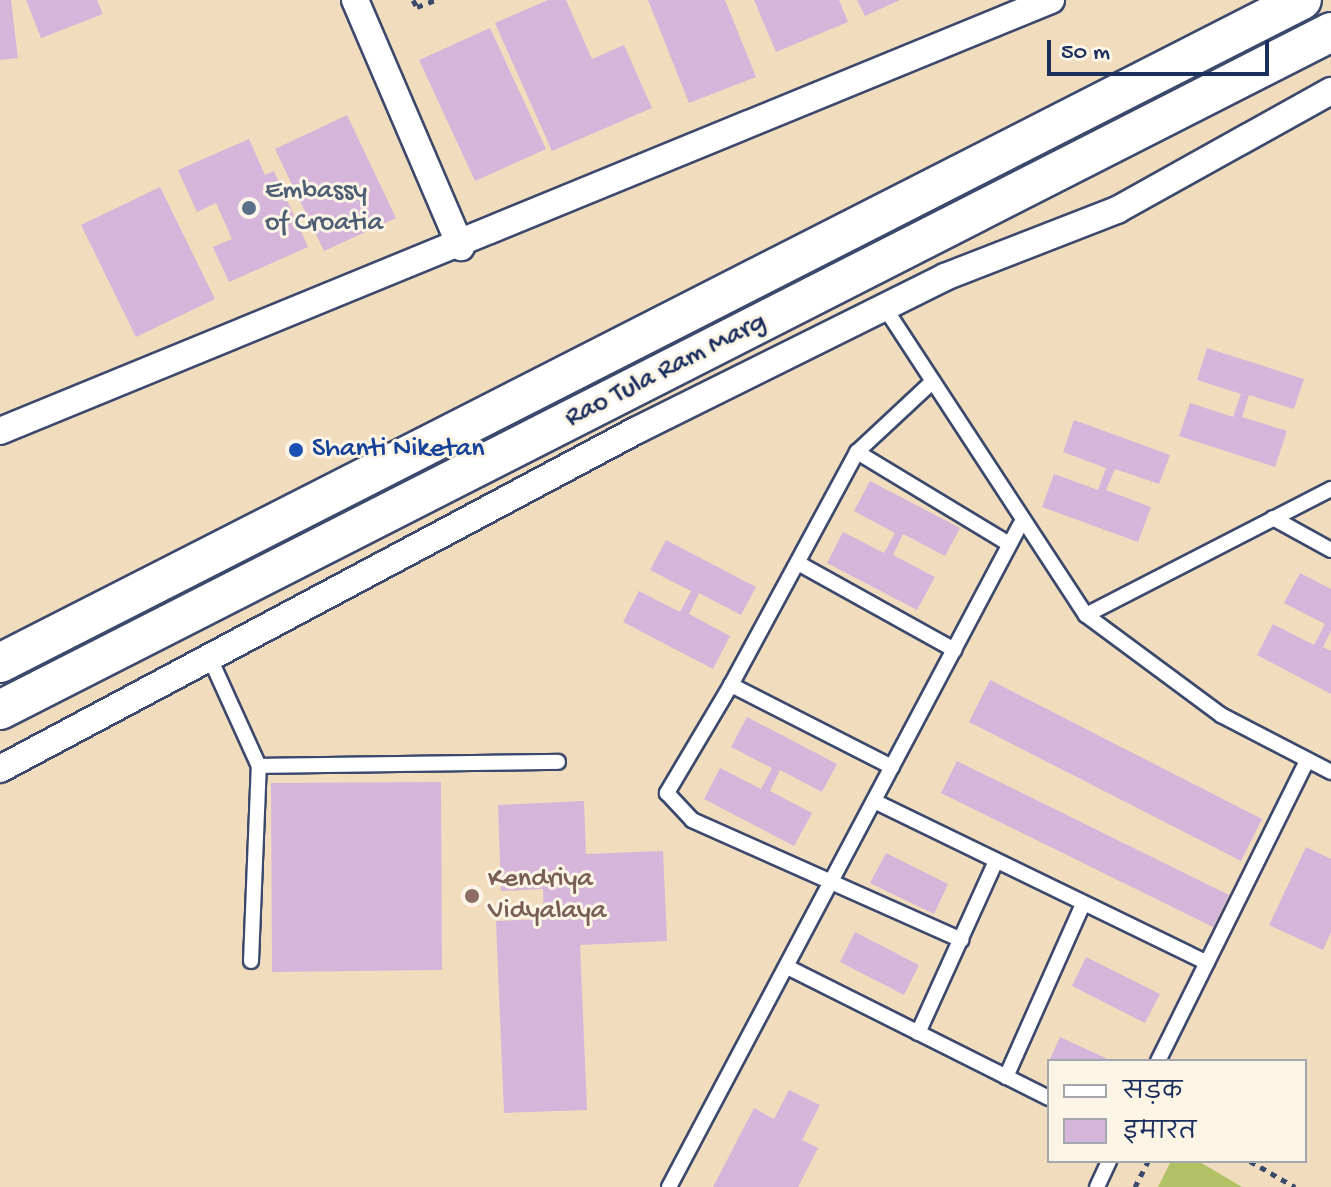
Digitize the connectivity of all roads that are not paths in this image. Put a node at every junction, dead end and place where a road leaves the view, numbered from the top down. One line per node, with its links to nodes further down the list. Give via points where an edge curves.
1 (355, 0): 7 (street)
2 (1051, 0): 7 (street)
3 (1302, 0): 22 (main road, Rao Tula Ram Marg)
4 (1331, 32): 6 (main road, Rao Tula Ram Marg)
5 (1331, 91): 8 (street, via 1117,210)
6 (924, 239): 8 (street); 24 (main road, Rao Tula Ram Marg)
7 (461, 247): 11 (street)
8 (945, 277): 9 (street)
9 (885, 308): 10 (lane); 21 (street, via 637,430)
10 (931, 383): 12 (lane); 15 (lane)
11 (0, 431)
12 (857, 452): 16 (lane); 18 (lane)
13 (1331, 489): 14 (lane)
14 (1273, 518): 17 (lane); 19 (lane)
15 (1020, 525): 16 (lane); 19 (lane)
16 (1009, 544): 20 (lane)
17 (1331, 550)
18 (798, 563): 20 (lane); 23 (lane)
19 (1086, 615): 26 (lane, via 1148,668)
20 (954, 650): 28 (lane)
21 (209, 656): 27 (lane); 29 (street)
22 (0, 663)
23 (731, 685): 28 (lane); 33 (lane, via 667,793 692,820)
24 (0, 710)
25 (558, 762): 27 (lane)
26 (1306, 763): 30 (lane); 37 (lane)
27 (259, 766): 36 (lane)
28 (892, 767): 31 (lane)
29 (0, 769)
30 (1331, 772)
31 (874, 801): 32 (lane); 33 (lane)
32 (995, 863): 34 (lane); 35 (lane)
33 (832, 881): 35 (lane); 38 (lane)
34 (1083, 904): 37 (lane); 41 (lane)
35 (961, 940): 39 (lane)
36 (251, 961)
37 (1207, 963): 40 (lane)
38 (787, 967): 39 (lane); 44 (lane)
39 (918, 1033): 41 (lane)
40 (1159, 1059)
41 (1006, 1077): 42 (lane)
42 (1047, 1097)
43 (1108, 1163): 45 (lane)
44 (669, 1187)
45 (1097, 1187)

